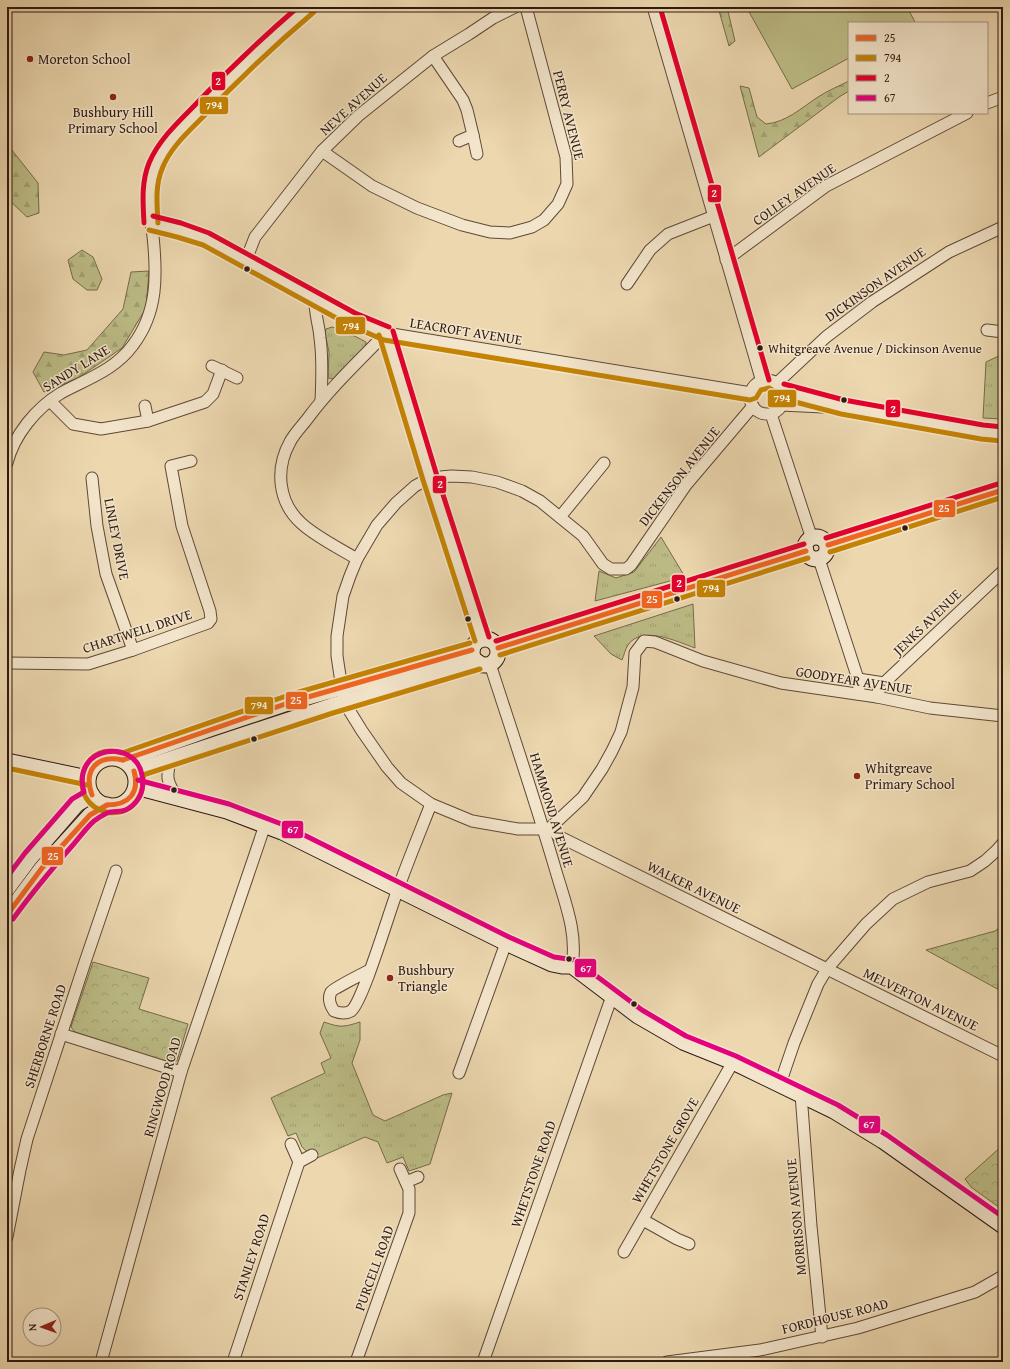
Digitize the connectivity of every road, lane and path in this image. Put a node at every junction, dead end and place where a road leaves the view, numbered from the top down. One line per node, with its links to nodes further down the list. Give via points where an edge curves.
1 (309, 7): 14 (street, SANDY LANE, via 241,67 160,155 150,186)
2 (515, 7): 5 (street, NEVE AVENUE)
3 (526, 7): 11 (street, PERRY AVENUE, via 566,157 567,184 558,204 544,220 532,227 510,233 462,226 372,186)
4 (653, 7): 13 (street)
5 (433, 56): 9 (street, via 463,100); 11 (street, NEVE AVENUE, via 358,116)
6 (1003, 97): 7 (street)
7 (988, 103)
8 (965, 114): 17 (street, COLLEY AVENUE, via 826,186)
9 (473, 135): 10 (street); 12 (street)
10 (459, 141)
11 (322, 151): 16 (street, NEVE AVENUE, via 255,237)
12 (477, 154)
13 (714, 216): 17 (street); 18 (street, via 668,234 650,250)
14 (151, 223): 16 (street, LEACROFT AVENUE, via 206,239); 27 (street, SANDY LANE, via 156,276 155,294 141,333 133,346 113,365)
15 (1003, 227): 25 (street, DICKINSON AVENUE, via 949,252 872,302 826,337)
16 (246, 260): 19 (street, LEACROFT AVENUE)
17 (726, 260): 24 (street)
18 (627, 284)
19 (315, 298): 22 (street, LEACROFT AVENUE, via 352,319); 28 (street, via 314,307 323,365)
20 (987, 330): 21 (street)
21 (1003, 332)
22 (386, 333): 26 (street, LEACROFT AVENUE); 28 (street); 40 (street)
23 (237, 378): 34 (street, via 217,368 213,394 205,402)
24 (762, 382): 25 (street, via 770,381); 26 (street, via 755,386)
25 (779, 388): 29 (street); 32 (street)
26 (751, 394): 31 (street)
27 (50, 401): 34 (street, via 73,424 101,429); 37 (street, SANDY LANE, via 24,428)
28 (321, 401): 45 (street, via 290,442 280,470 280,485 290,509 300,523)
29 (782, 405): 32 (street); 33 (street)
30 (145, 406): 34 (street)
31 (753, 406): 33 (street, via 763,414); 42 (street, DICKENSON AVENUE, via 686,486 626,569 611,569 604,564 583,536)
32 (842, 407): 35 (street)
33 (771, 414): 43 (street)
34 (148, 421)
35 (1003, 434)
36 (191, 461): 50 (street, CHARTWELL DRIVE, via 172,466 182,526 211,619 205,625)
37 (7, 463)
38 (604, 463): 42 (street)
39 (92, 478): 50 (street, LINLEY DRIVE, via 106,574)
40 (430, 478): 42 (street, via 472,477 497,482 522,490); 45 (street, via 415,486 396,503 377,525); 48 (street)
41 (1003, 490): 44 (street)
42 (560, 516)
43 (809, 545): 44 (street, via 815,538 822,539); 46 (street, via 811,558); 49 (street)
44 (828, 545): 46 (street, via 826,554)
45 (357, 559): 55 (street, via 343,596 337,636 337,656)
46 (819, 559): 53 (street)
47 (1003, 571): 54 (street, JENKS AVENUE)
48 (482, 638): 49 (street, via 494,641); 51 (street, via 475,644)
49 (498, 648): 51 (street, via 497,658)
50 (133, 650): 52 (street, CHARTWELL DRIVE, via 88,664)
51 (480, 659): 55 (street); 70 (street, HAMMOND AVENUE)
52 (7, 663)
53 (858, 679): 54 (street); 56 (street)
54 (884, 684): 57 (street, JENKS AVENUE)
55 (343, 694): 59 (street); 60 (street, via 210,729); 67 (street, via 362,731 387,768 401,783)
56 (858, 694): 57 (street, GOODYEAR AVENUE); 70 (street, GOODYEAR AVENUE, via 781,683 703,661 655,642 644,641 635,653 633,687 621,732 612,751 583,797)
57 (877, 698): 58 (street, GOODYEAR AVENUE, via 930,708)
58 (1003, 716)
59 (172, 758): 62 (street); 66 (street, via 167,772 168,781)
60 (122, 760): 62 (street); 63 (street, via 114,757 101,760 92,768)
61 (7, 762): 63 (street)
62 (134, 771): 64 (street)
63 (88, 778): 65 (street)
64 (136, 787): 66 (street); 68 (street, via 133,795 124,803)
65 (92, 795): 68 (street); 73 (street, via 78,804 30,858)
66 (178, 798): 69 (street, via 227,811)
67 (431, 804): 70 (street, via 472,821 518,829); 74 (street)
68 (107, 805): 75 (street, via 90,815 42,868)
69 (265, 825): 74 (street, via 328,853); 84 (street, RINGWOOD ROAD)
70 (547, 828): 77 (street, HAMMOND AVENUE, via 574,939); 78 (street, WALKER AVENUE, via 558,836)
71 (1003, 843): 78 (street, via 985,861 970,871 928,882 893,898 866,924)
72 (116, 871): 81 (street, SHERBORNE ROAD)
73 (7, 889)
74 (398, 890): 76 (street); 79 (street)
75 (7, 915)
76 (506, 943): 77 (street, via 552,964); 85 (street)
77 (572, 966): 80 (street)
78 (827, 969): 82 (street, MELVERTON AVENUE); 86 (street, via 806,1013)
79 (370, 970)
80 (612, 996): 83 (street, via 638,1016 683,1042); 104 (street, WHETSTONE ROAD)
81 (62, 1034): 84 (street); 96 (street, SHERBORNE ROAD, via 27,1139)
82 (1003, 1056)
83 (733, 1062): 86 (street); 94 (street, WHETSTONE GROVE)
84 (181, 1072): 101 (street, RINGWOOD ROAD)
85 (459, 1073)
86 (780, 1084): 87 (street)
87 (801, 1094): 95 (street, via 883,1141); 100 (street, MORRISON AVENUE)
88 (291, 1144): 90 (street)
89 (312, 1156): 90 (street)
90 (299, 1162): 102 (street, STANLEY ROAD)
91 (400, 1169): 93 (street, PURCELL ROAD)
92 (418, 1177): 93 (street)
93 (406, 1182): 103 (street, PURCELL ROAD, via 409,1189 409,1213)
94 (643, 1220): 97 (street); 98 (street, WHETSTONE GROVE)
95 (1003, 1226)
96 (7, 1237)
97 (689, 1244)
98 (624, 1252)
99 (1003, 1276): 100 (street, FORDHOUSE ROAD, via 975,1292)
100 (822, 1337): 105 (street, FORDHOUSE ROAD, via 760,1350)
101 (101, 1362)
102 (233, 1362)
103 (356, 1362)
104 (483, 1362)
105 (667, 1362)

